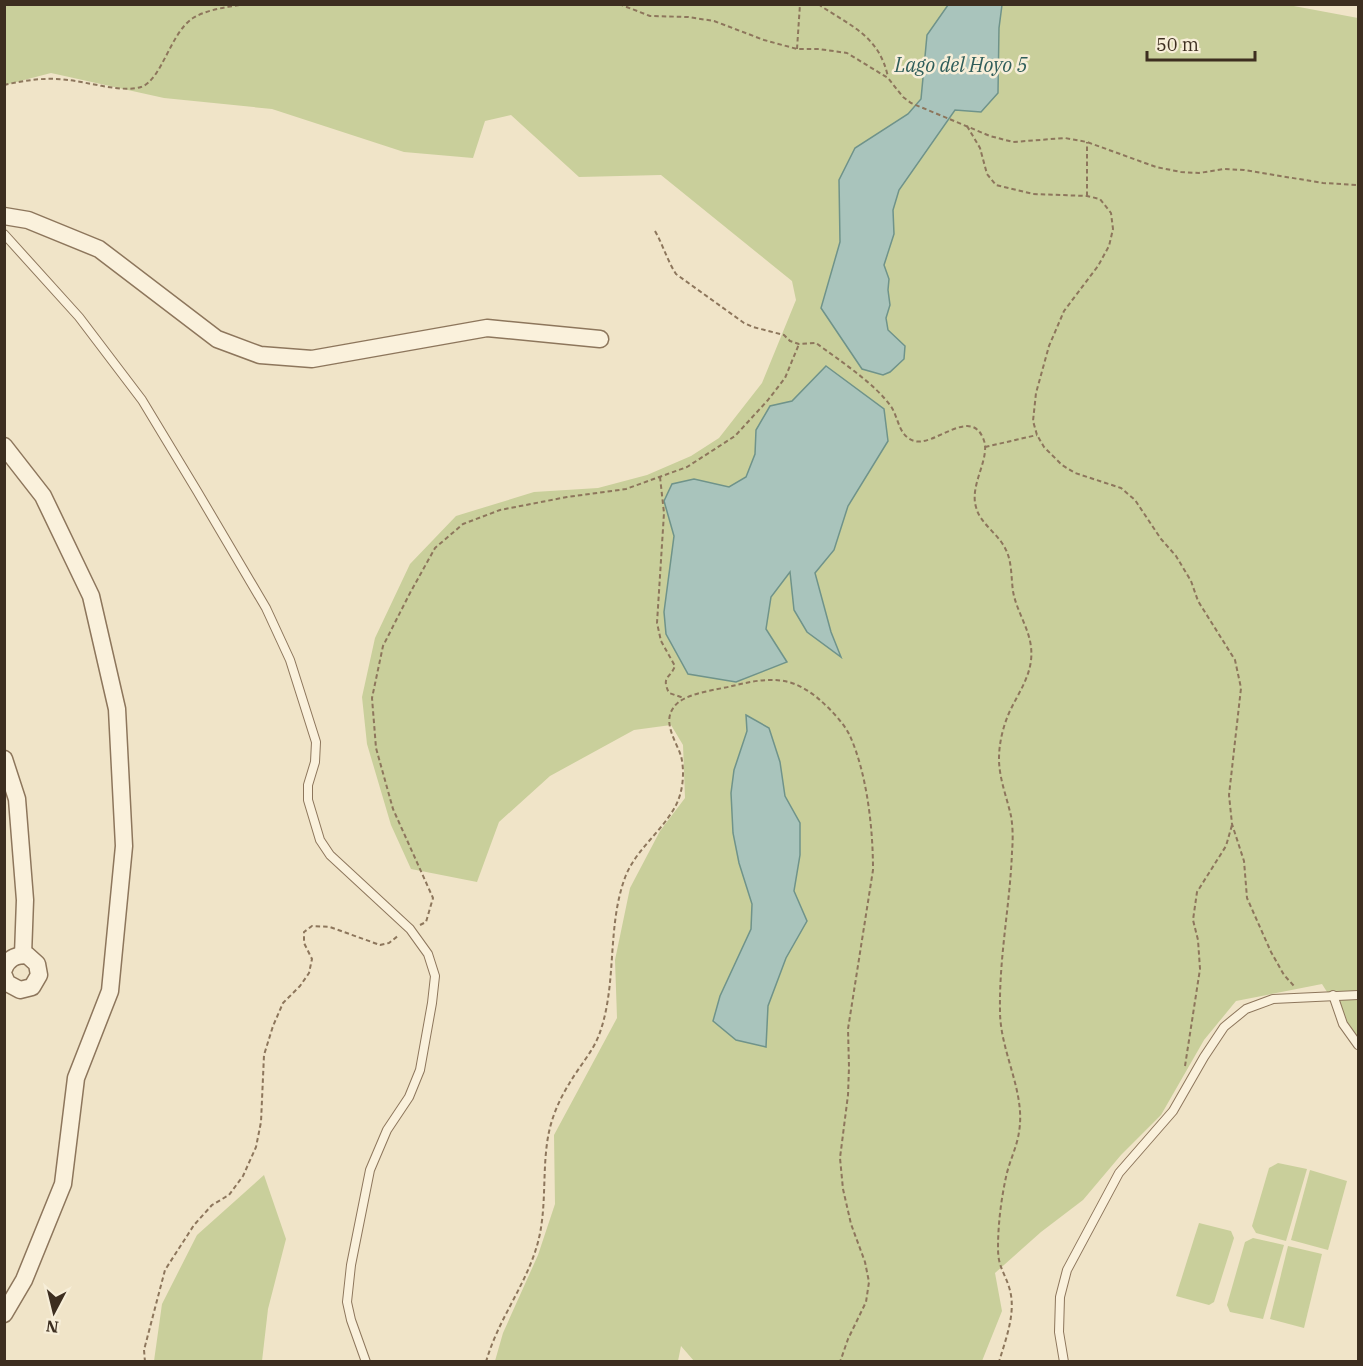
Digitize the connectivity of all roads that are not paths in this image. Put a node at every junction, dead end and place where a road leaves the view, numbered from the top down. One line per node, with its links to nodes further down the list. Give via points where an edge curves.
1 (4, 216): 3 (street, via 28,220 99,249 217,339 260,355 312,359 487,328)
2 (4, 234): 13 (lane, via 79,317 142,400 266,608 290,660 316,742 308,800 320,840 330,855 410,929 428,954 435,976 420,1070 370,1170 351,1265 347,1302)
3 (600, 339)
4 (4, 446): 12 (street, via 43,496 91,596 117,709 124,846 110,991 76,1078 63,1184 24,1280)
5 (4, 759): 6 (street, via 17,799 25,900)
6 (23, 955): 7 (street, via 13,957); 8 (street, via 37,964 36,983 20,990)
7 (4, 969)
8 (4, 976)
9 (1333, 995): 10 (lane); 11 (lane, via 1343,1024); 14 (lane, via 1273,999 1246,1009 1224,1027 1173,1111 1119,1173 1067,1270 1059,1320)
10 (1359, 995)
11 (1359, 1044)
12 (4, 1314)
13 (366, 1362)
14 (1064, 1362)

